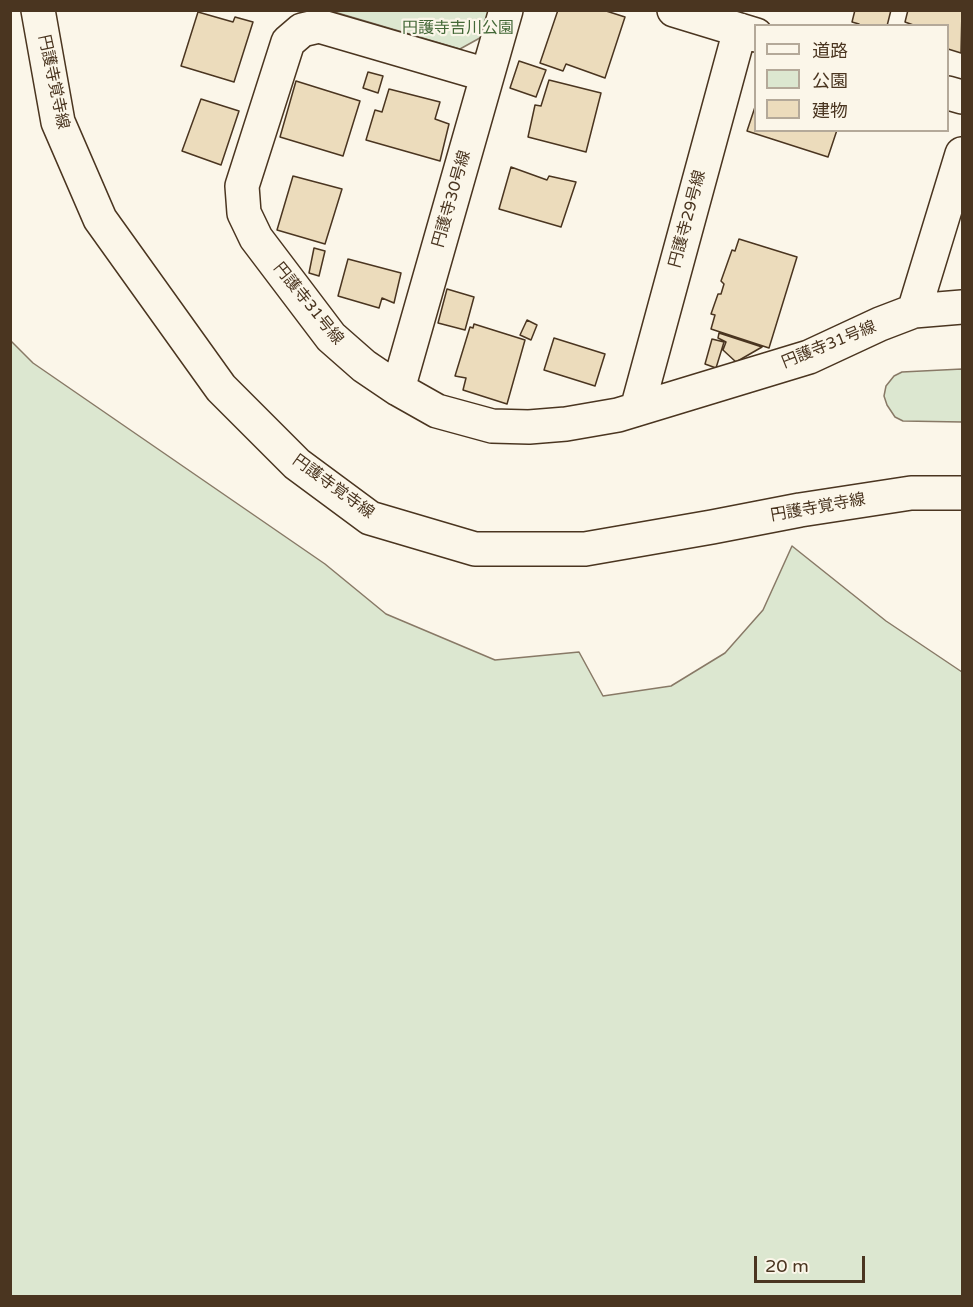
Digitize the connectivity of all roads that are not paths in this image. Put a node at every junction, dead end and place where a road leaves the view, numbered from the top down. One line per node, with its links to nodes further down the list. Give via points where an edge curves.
1 (38, 10): 11 (street, 円護寺覚寺線, via 58,122 100,219 221,388 297,464 370,518 476,549 585,549 900,494)
2 (506, 10): 5 (street, 円護寺30号線)
3 (674, 10): 4 (street)
4 (748, 33): 10 (street, 円護寺29号線)
5 (487, 75): 9 (street, 円護寺30号線); 9 (street, 円護寺31号線, via 319,26 302,30 288,42 242,186 244,213 256,237 323,327 364,366)
6 (963, 154): 8 (street)
7 (963, 307): 8 (street, 円護寺31号線)
8 (914, 311): 10 (street, 円護寺31号線, via 809,357)
9 (398, 389): 10 (street, 円護寺31号線, via 437,411 492,426 567,424)
10 (637, 409)
11 (963, 493)

